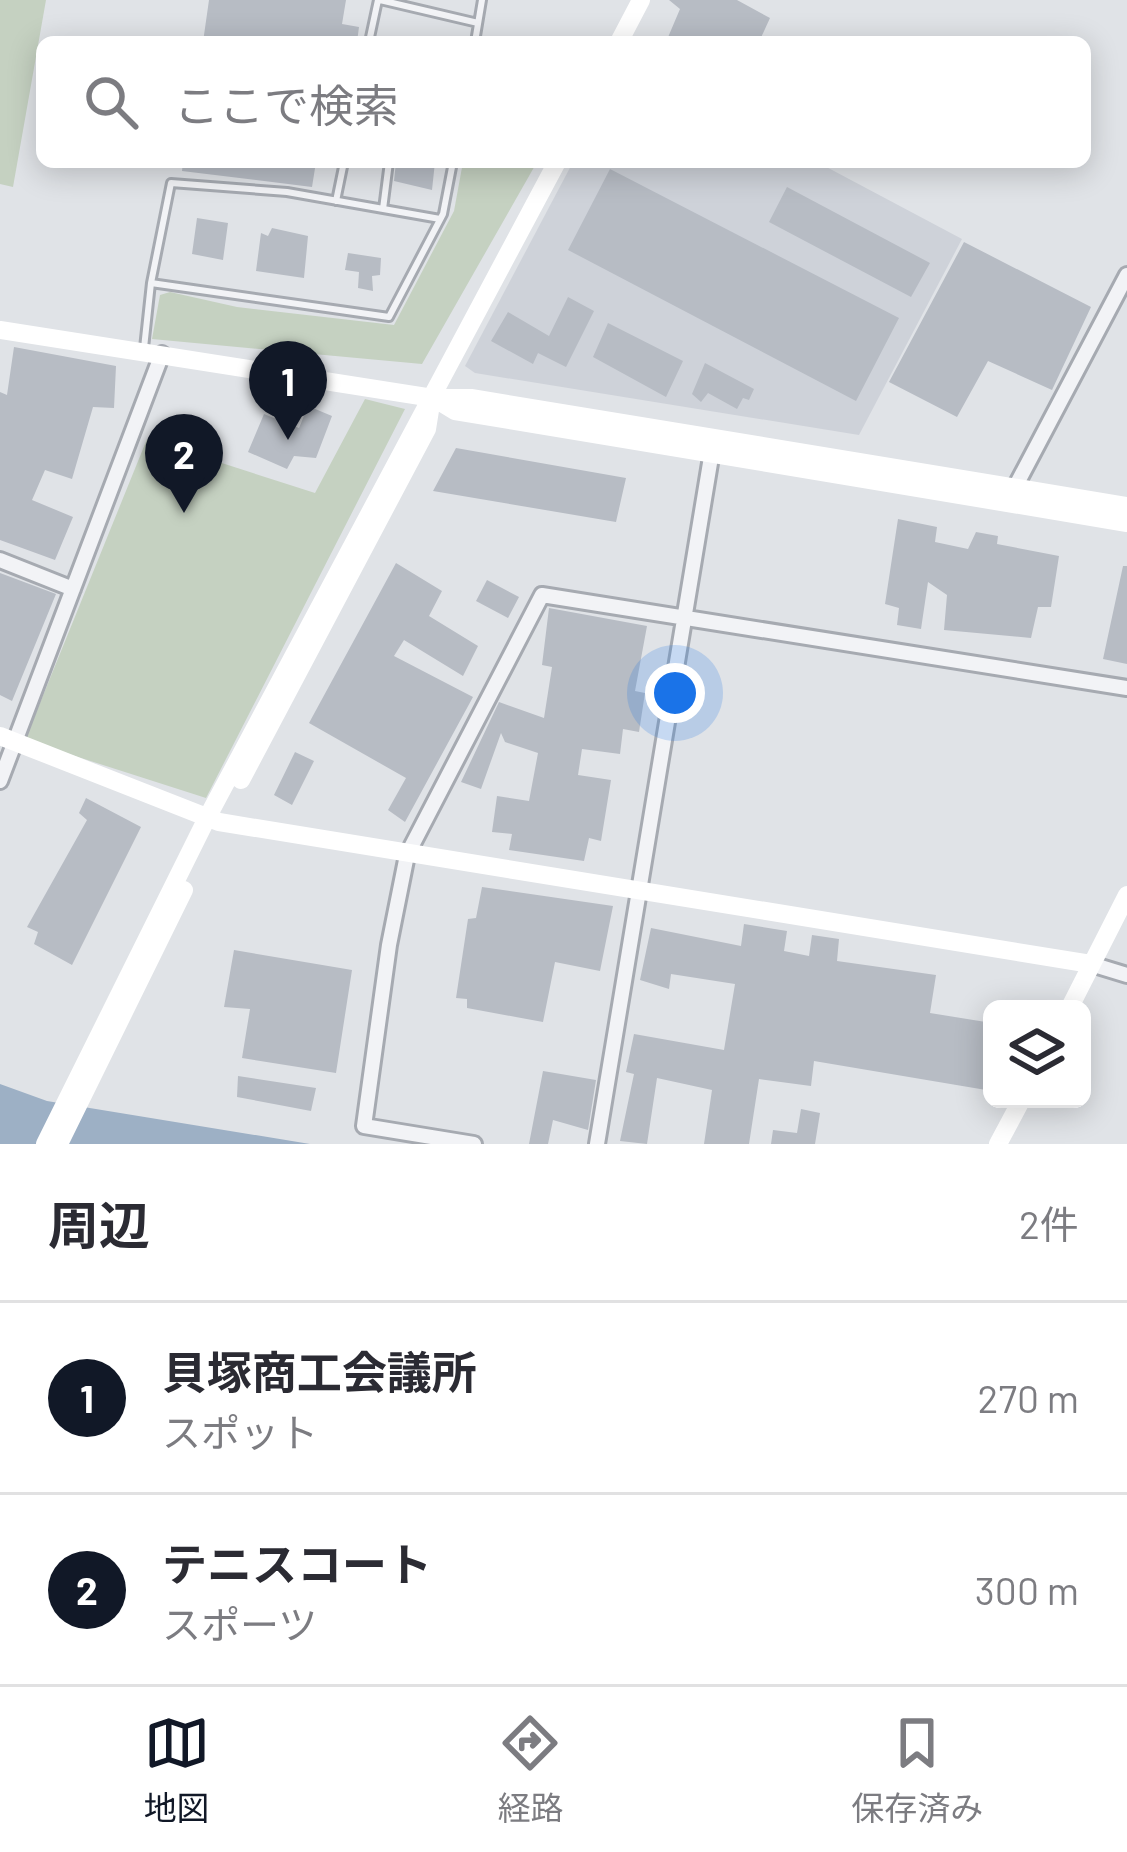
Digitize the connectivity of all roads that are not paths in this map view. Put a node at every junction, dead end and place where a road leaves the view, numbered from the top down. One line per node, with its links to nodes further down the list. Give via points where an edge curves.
1 (379, 0): 4 (lane); 5 (lane)
2 (482, 0): 4 (lane)
3 (641, 0): 7 (street)
4 (478, 23): 6 (lane)
5 (370, 36)
6 (476, 36)
7 (622, 36)
8 (343, 168): 12 (lane)
9 (388, 168): 13 (lane)
10 (452, 168): 14 (lane)
11 (554, 168): 19 (street)
12 (336, 201): 13 (lane); 16 (lane, via 170,183)
13 (382, 209): 14 (lane)
14 (441, 219): 16 (lane, via 389,317)
15 (1127, 274): 21 (street)
16 (151, 284): 18 (lane)
17 (0, 329): 18 (street)
18 (153, 353): 19 (street); 25 (street)
19 (433, 398): 20 (street, via 455,411); 30 (street, via 427,429)
20 (713, 447): 21 (street); 26 (street)
21 (1011, 495): 22 (street); 23 (street)
22 (1127, 506)
23 (1127, 524)
24 (0, 560): 25 (street)
25 (73, 589): 28 (street)
26 (686, 616): 27 (street); 31 (street, via 542,595); 32 (street)
27 (1127, 688)
28 (8, 739): 29 (street); 30 (street)
29 (0, 782)
30 (213, 820): 31 (street); 37 (street)
31 (407, 855): 32 (street); 41 (street, via 364,1126)
32 (641, 892): 34 (street); 42 (street)
33 (1127, 895): 34 (street)
34 (1091, 964): 35 (street); 36 (street)
35 (1127, 975)
36 (1073, 1000)
37 (70, 1103): 39 (street); 40 (street)
38 (1017, 1108): 43 (street)
39 (46, 1144)
40 (59, 1144)
41 (475, 1144)
42 (597, 1144)
43 (998, 1144)

